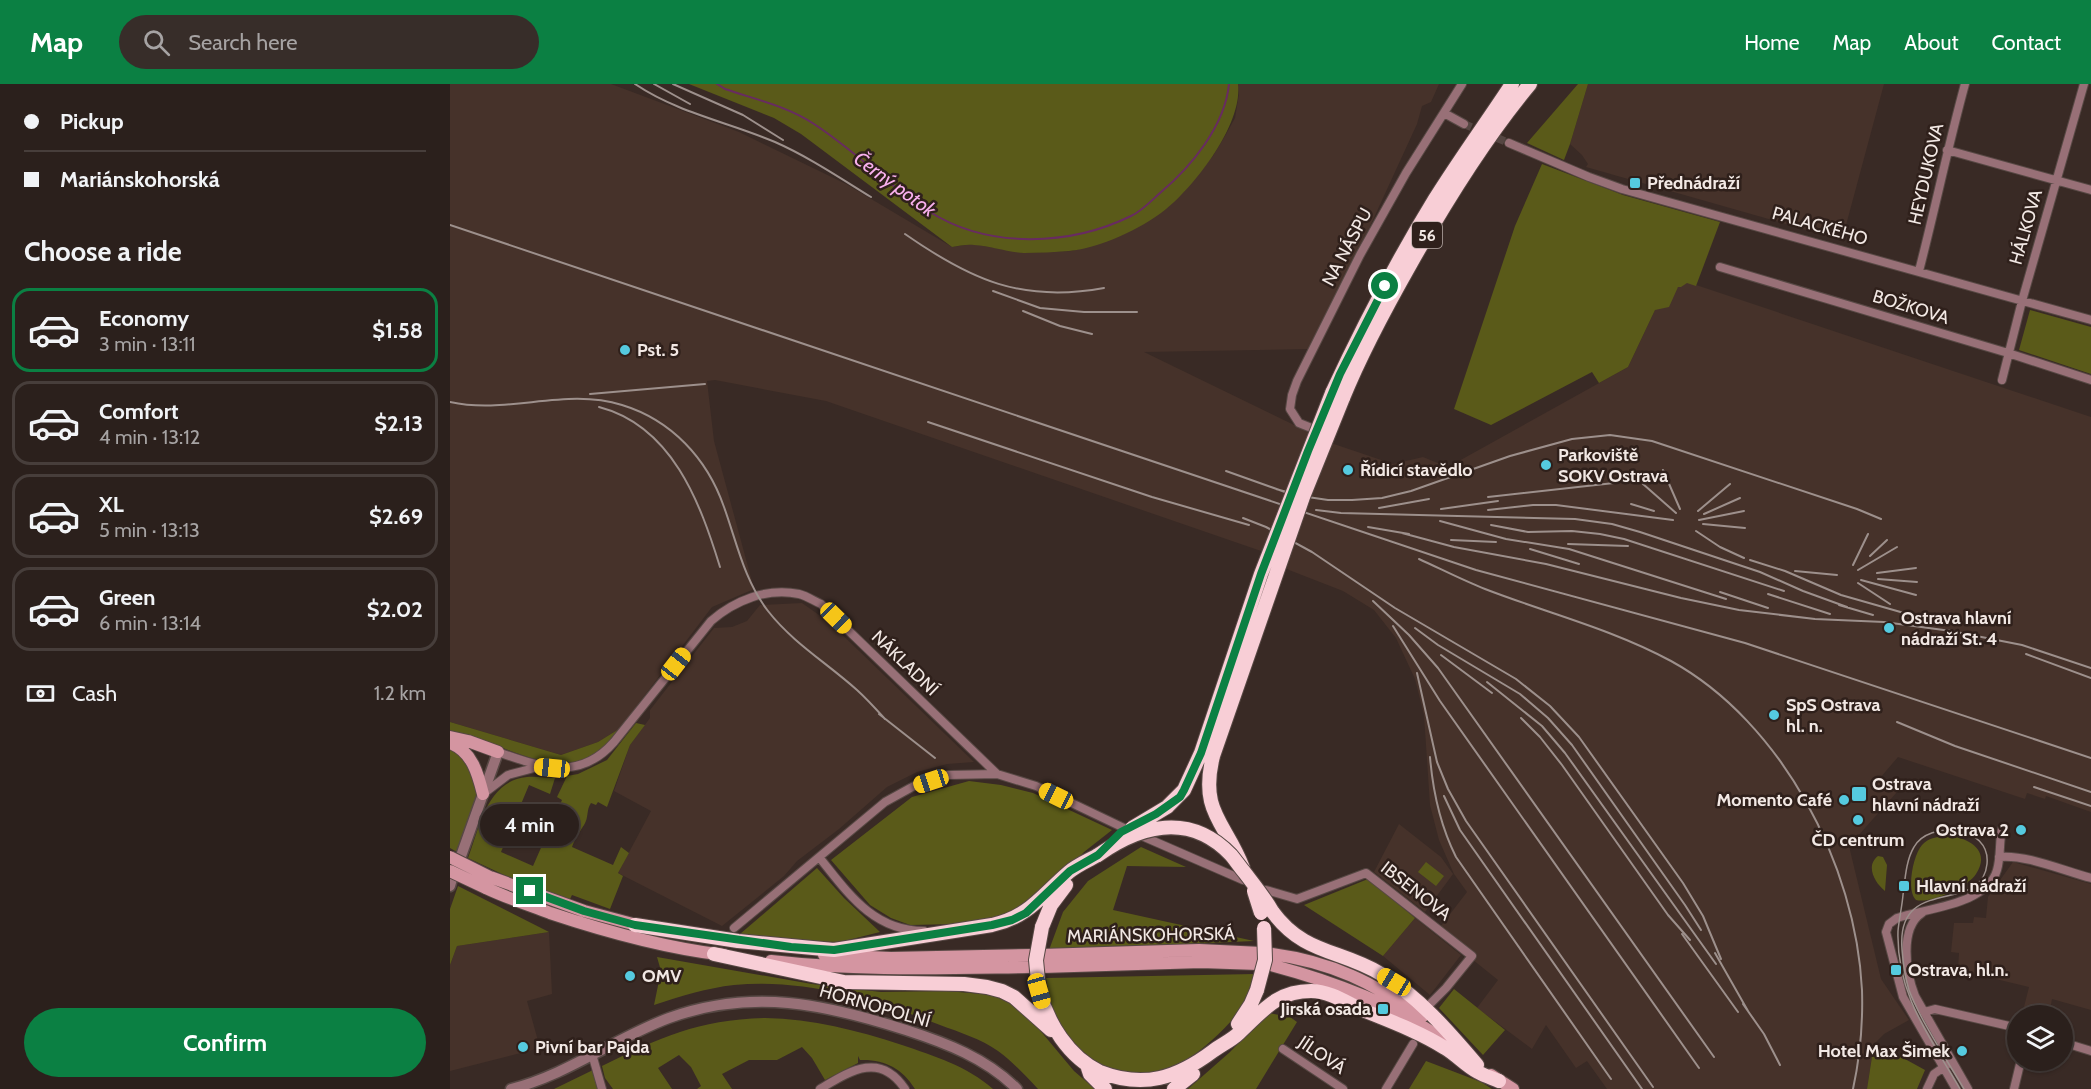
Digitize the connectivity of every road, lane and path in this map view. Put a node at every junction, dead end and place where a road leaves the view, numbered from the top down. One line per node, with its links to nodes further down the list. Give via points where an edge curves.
1 (1462, 84): 6 (street, NA NÁSPU)
2 (1512, 84): 19 (highway, 56, via 1415,233 1376,304)
3 (1530, 84): 19 (highway, 56, via 1487,140 1424,240)
4 (1965, 84): 9 (street, HEYDUKOVA)
5 (2084, 84): 10 (street, HÁLKOVA)
6 (1444, 113): 7 (street); 20 (street, NA NÁSPU, via 1360,255 1297,381 1290,409 1299,423)
7 (1464, 124)
8 (1509, 143): 13 (street, PALACKÉHO, via 1622,189)
9 (1947, 150): 10 (street); 13 (street, HEYDUKOVA)
10 (2057, 180): 11 (street); 14 (street, HÁLKOVA)
11 (2091, 190)
12 (1720, 267): 16 (street, BOŽKOVA)
13 (1919, 271): 14 (street, PALACKÉHO)
14 (2022, 301): 15 (street, PALACKÉHO); 16 (street, HÁLKOVA)
15 (2091, 320)
16 (2008, 353): 17 (street, HÁLKOVA); 18 (street, BOŽKOVA)
17 (2002, 380)
18 (2091, 380)
19 (1338, 396): 30 (highway, 56, bridge, via 1269,554 1188,783 1180,797 1121,832); 34 (highway, 56, bridge, via 1209,771 1211,805 1237,851)
20 (1309, 427)
21 (450, 737): 23 (main road)
22 (450, 743): 26 (main road, via 470,760)
23 (498, 752): 24 (street, NÁKLADNÍ); 26 (street)
24 (540, 766): 25 (street, NÁKLADNÍ, via 564,768 601,755 724,609 760,595 788,593 801,594 821,604); 26 (street, via 508,775)
25 (996, 774): 27 (street, NÁKLADNÍ, via 1036,786); 32 (street, NÁKLADNÍ, via 948,775 914,786 885,802)
26 (483, 794): 31 (street)
27 (1124, 828)
28 (2002, 828): 33 (street)
29 (1142, 836): 34 (street)
30 (1098, 855): 34 (highway, 56, bridge, via 1143,830 1177,828 1216,842 1232,856); 43 (highway, via 1070,871 1018,917); 49 (highway, 56, bridge, via 1065,887 1042,927 1036,960 1039,991)
31 (455, 856): 37 (main road, MARIÁNSKOHORSKÁ, bridge)
32 (819, 857): 42 (street, NÁKLADNÍ); 43 (street, via 847,892 882,922 916,931)
33 (1999, 857): 35 (street, via 2029,860); 39 (street, via 1987,887 1971,897)
34 (1244, 876): 40 (highway, 56, bridge)
35 (2091, 878)
36 (451, 879): 37 (main road, MARIÁNSKOHORSKÁ, bridge)
37 (488, 883): 41 (main road, MARIÁNSKOHORSKÁ); 44 (main road, MARIÁNSKOHORSKÁ, via 500,895 582,924)
38 (1266, 890): 46 (street, IBSENOVA, via 1297,898 1366,873 1472,956)
39 (1925, 911): 47 (street, via 1913,921 1907,935 1911,982); 59 (street, via 1897,918 1886,932 1904,997)
40 (1267, 912): 46 (highway, via 1303,941 1394,982); 50 (highway, 56, bridge, via 1265,960 1257,990)
41 (635, 925): 43 (highway, via 834,950); 45 (main road, MARIÁNSKOHORSKÁ, via 722,944 811,955)
42 (734, 928)
43 (948, 931)
44 (714, 954): 45 (main road, MARIÁNSKOHORSKÁ, via 816,966 920,969); 49 (highway, via 844,982 987,987 1014,997)
45 (1037, 961): 58 (main road, MARIÁNSKOHORSKÁ, via 1315,962 1370,983 1425,1020)
46 (1425, 1009): 58 (highway)
47 (1924, 1012): 48 (street, via 1938,1009); 57 (street)
48 (2007, 1025)
49 (1052, 1028): 56 (highway, 56)
50 (1226, 1042): 56 (highway, 56, via 1192,1067 1162,1080 1118,1079); 61 (highway, via 1276,1000 1299,992 1323,992 1446,1048 1477,1072); 68 (highway, 56, via 1212,1060)
51 (1413, 1044): 70 (street)
52 (2073, 1045): 54 (street)
53 (1283, 1049): 69 (street, JÍLOVÁ)
54 (2091, 1051)
55 (592, 1054): 62 (street, HORNOPOLNÍ); 63 (street); 66 (street, HORNOPOLNÍ, via 688,1012 740,1003 792,1002 859,1015 953,1047 993,1068)
56 (1082, 1060): 67 (highway, 56)
57 (1953, 1062): 59 (street); 74 (street)
58 (1477, 1066): 61 (main road, MARIÁNSKOHORSKÁ)
59 (1944, 1067): 72 (street, via 1934,1074); 73 (street)
60 (2018, 1071): 75 (street)
61 (1499, 1081): 71 (main road, MARIÁNSKOHORSKÁ)
62 (511, 1089)
63 (602, 1089)
64 (820, 1089): 65 (street, via 849,1071 872,1067 892,1074)
65 (905, 1089)
66 (1017, 1089)
67 (1105, 1089)
68 (1174, 1089)
69 (1343, 1089)
70 (1386, 1089)
71 (1513, 1089)
72 (1927, 1089)
73 (1956, 1089)
74 (1968, 1089)
75 (2014, 1089)

